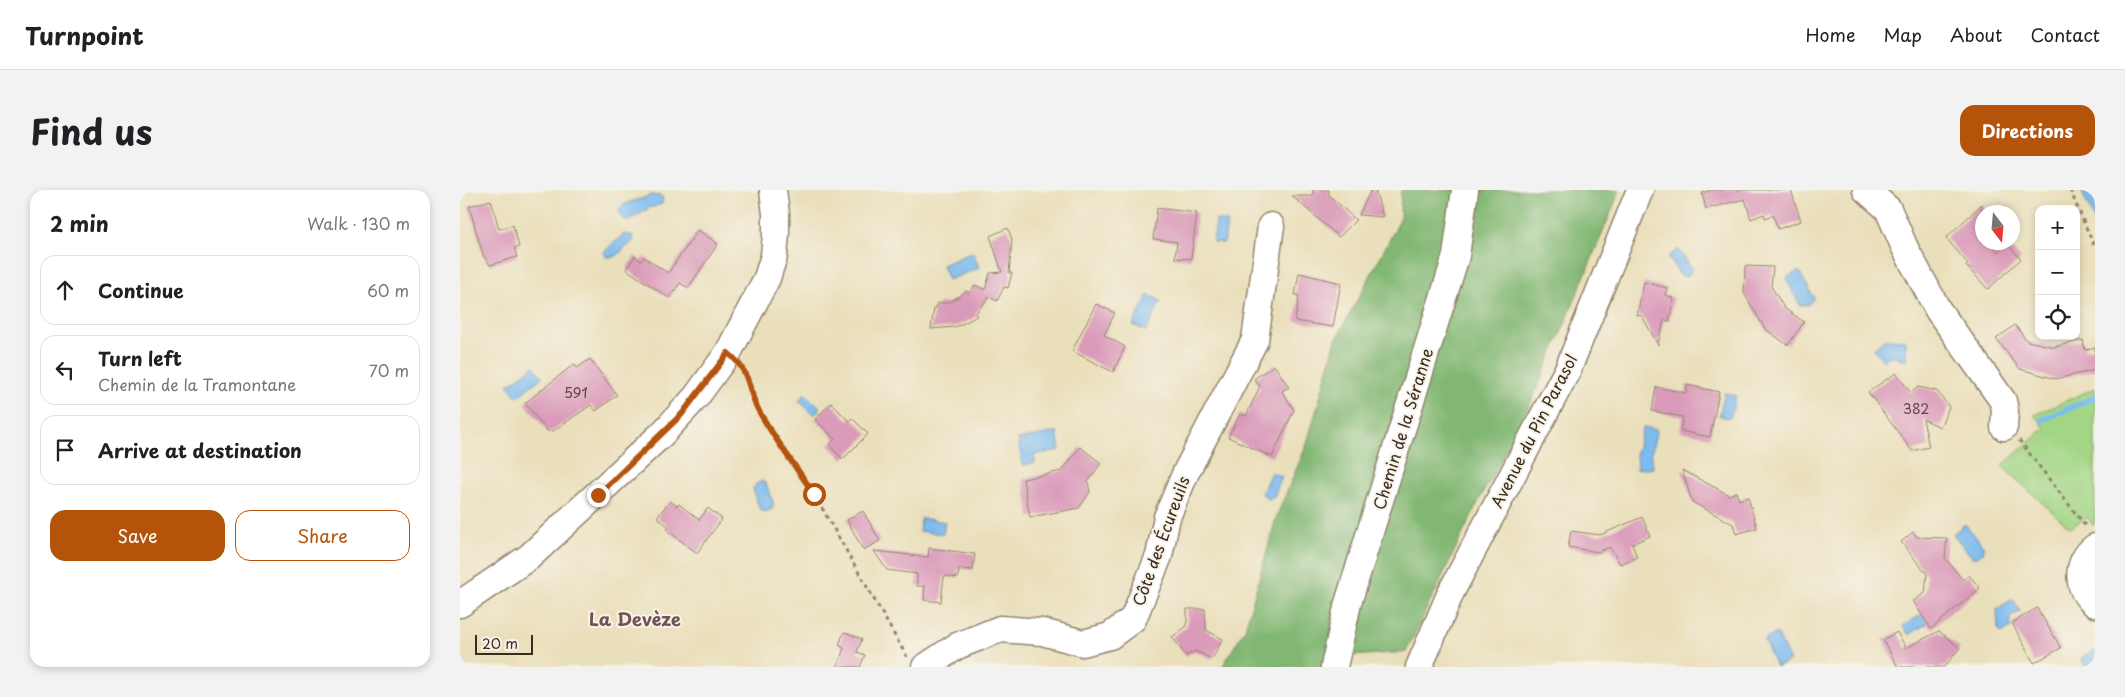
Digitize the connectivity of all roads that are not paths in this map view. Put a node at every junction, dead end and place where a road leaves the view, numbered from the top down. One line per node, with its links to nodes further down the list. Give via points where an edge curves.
1 (773, 190): 8 (street, via 776,214 774,256 767,278 728,353 682,414 529,557)
2 (1465, 190): 11 (street, Chemin de la Séranne, via 1456,256 1348,603)
3 (1640, 190): 12 (street, Avenue du Pin Parasol, via 1568,369 1451,592)
4 (1866, 190): 6 (street, via 1888,210 1938,310 2003,401)
5 (1271, 226): 10 (street, Côte des Écureuils, via 1255,340 1186,472 1167,517 1159,556 1133,619 1110,636 1084,643 1042,632 1000,629)
6 (2004, 427)
7 (2092, 539): 9 (street, via 2080,574 2085,594)
8 (460, 604)
9 (2095, 604)
10 (916, 663)
11 (1334, 667)
12 (1418, 667)

